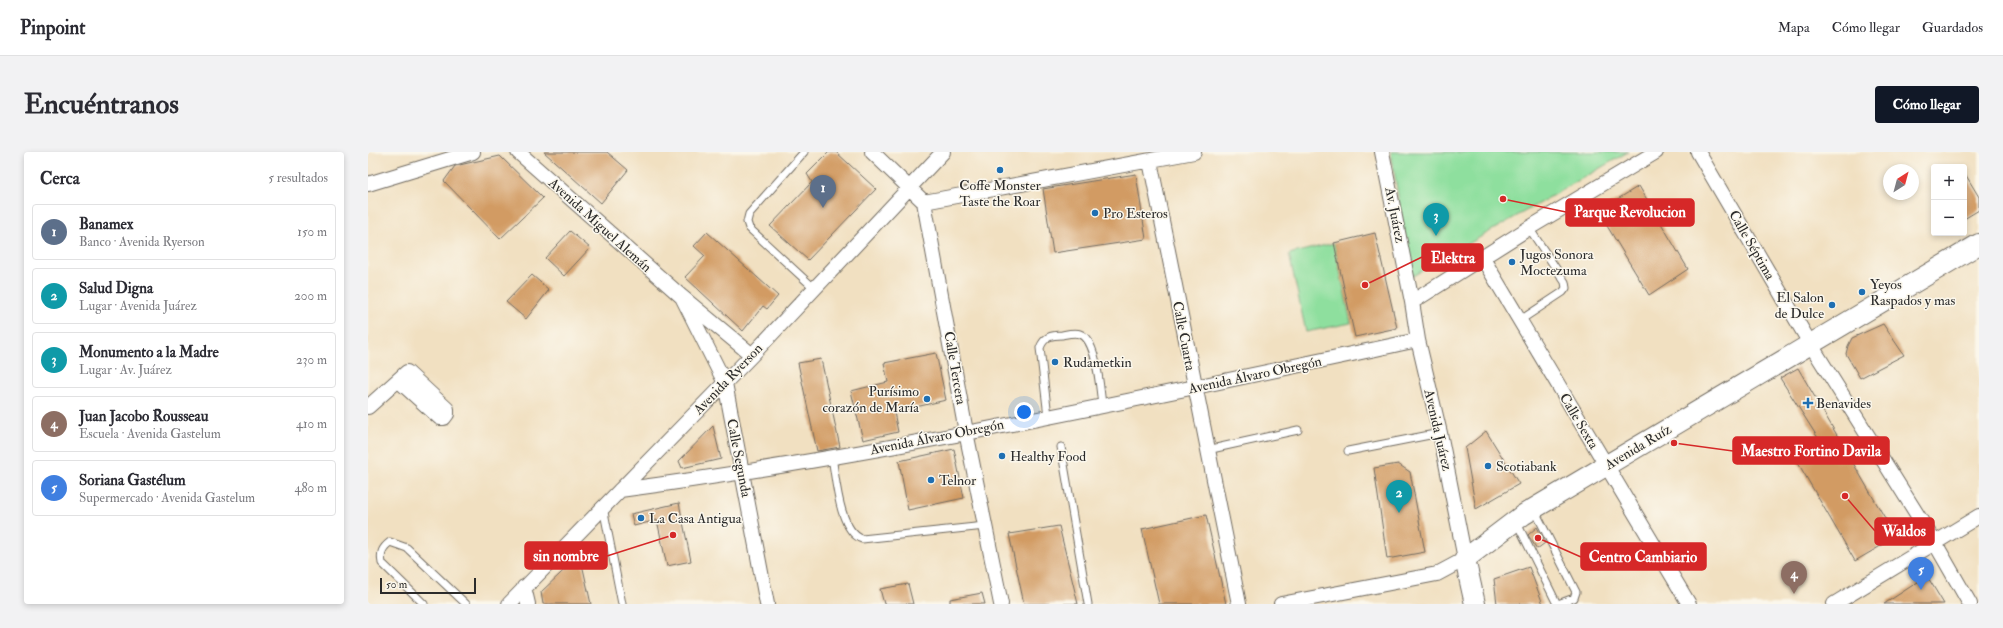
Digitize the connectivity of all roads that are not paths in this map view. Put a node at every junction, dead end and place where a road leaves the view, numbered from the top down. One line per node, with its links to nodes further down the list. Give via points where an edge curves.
1 (473, 152): 11 (street)
2 (518, 152): 18 (street, Avenida Miguel Alemán)
3 (804, 152): 17 (lane, via 749,214 747,222 749,228)
4 (872, 152): 12 (street)
5 (943, 152): 12 (street, Avenida Ryerson)
6 (1194, 152): 10 (street)
7 (1382, 152): 19 (street, Av. Juárez)
8 (1656, 152): 14 (street)
9 (1698, 152): 22 (street, Calle Séptima)
10 (1150, 161): 13 (street); 26 (street, Calle Cuarta)
11 (368, 184)
12 (908, 188): 13 (street); 17 (street, Avenida Ryerson)
13 (924, 202): 31 (street, Calle Tercera)
14 (1529, 228): 16 (street); 20 (lane, via 1565,282 1566,288)
15 (1979, 244): 22 (street, Avenida Ruíz)
16 (1482, 257): 19 (street); 20 (street, Calle Sexta)
17 (814, 288): 23 (street, Avenida Ryerson)
18 (682, 297): 23 (street, Avenida Miguel Alemán); 25 (street, Avenida Miguel Alemán)
19 (1412, 302): 21 (street, Avenida Juárez)
20 (1519, 321): 37 (street, Calle Sexta)
21 (1418, 340): 26 (street, Avenida Álvaro Obregón); 32 (street, Avenida Juárez)
22 (1811, 345): 37 (street, Avenida Ruíz); 45 (street, Calle Séptima)
23 (752, 355): 25 (street, Avenida Ryerson)
24 (398, 380): 28 (street)
25 (725, 383): 38 (street, Calle Segunda); 39 (street, Avenida Ryerson)
26 (1194, 388): 27 (street, Avenida Álvaro Obregón); 34 (street, Calle Cuarta)
27 (1102, 405): 29 (street, Avenida Álvaro Obregón); 29 (lane, via 1089,340 1080,334 1051,336 1040,348)
28 (368, 407)
29 (1048, 416): 31 (street, Avenida Álvaro Obregón)
30 (1298, 430): 34 (lane)
31 (966, 432): 36 (street, Avenida Álvaro Obregón); 44 (street, Calle Tercera)
32 (1440, 433): 35 (lane); 46 (street, Avenida Juárez)
33 (1061, 447): 55 (lane)
34 (1207, 450): 56 (street, Calle Cuarta)
35 (1348, 451)
36 (832, 457): 38 (street, Avenida Álvaro Obregón); 44 (lane, via 845,522 856,537 862,539)
37 (1606, 466): 41 (street, Avenida Ruíz); 59 (street, Calle Sexta)
38 (742, 473): 39 (street, Avenida Álvaro Obregón); 53 (street, Calle Segunda)
39 (620, 490): 40 (street, Avenida Ryerson)
40 (602, 507): 47 (street, Avenida Ryerson); 52 (lane)
41 (1534, 509): 43 (street, Avenida Ruíz); 43 (lane, via 1576,592 1574,598 1558,604 1556,602)
42 (1979, 516): 45 (street)
43 (1516, 520): 46 (street, Avenida Ruíz)
44 (985, 526): 54 (street, Calle Tercera)
45 (1935, 543): 60 (street); 61 (street, Calle Séptima)
46 (1466, 559): 57 (street, Avenida Ruíz, via 1437,574); 58 (street)
47 (524, 587): 50 (street, Avenida Ryerson); 51 (street)
48 (424, 604): 49 (lane, via 382,563 382,550 390,542 407,548)
49 (466, 604)
50 (509, 604)
51 (528, 604)
52 (622, 604)
53 (767, 604)
54 (1001, 604)
55 (1088, 604)
56 (1239, 604)
57 (1281, 604)
58 (1475, 604)
59 (1689, 604)
60 (1834, 604)
61 (1970, 604)

